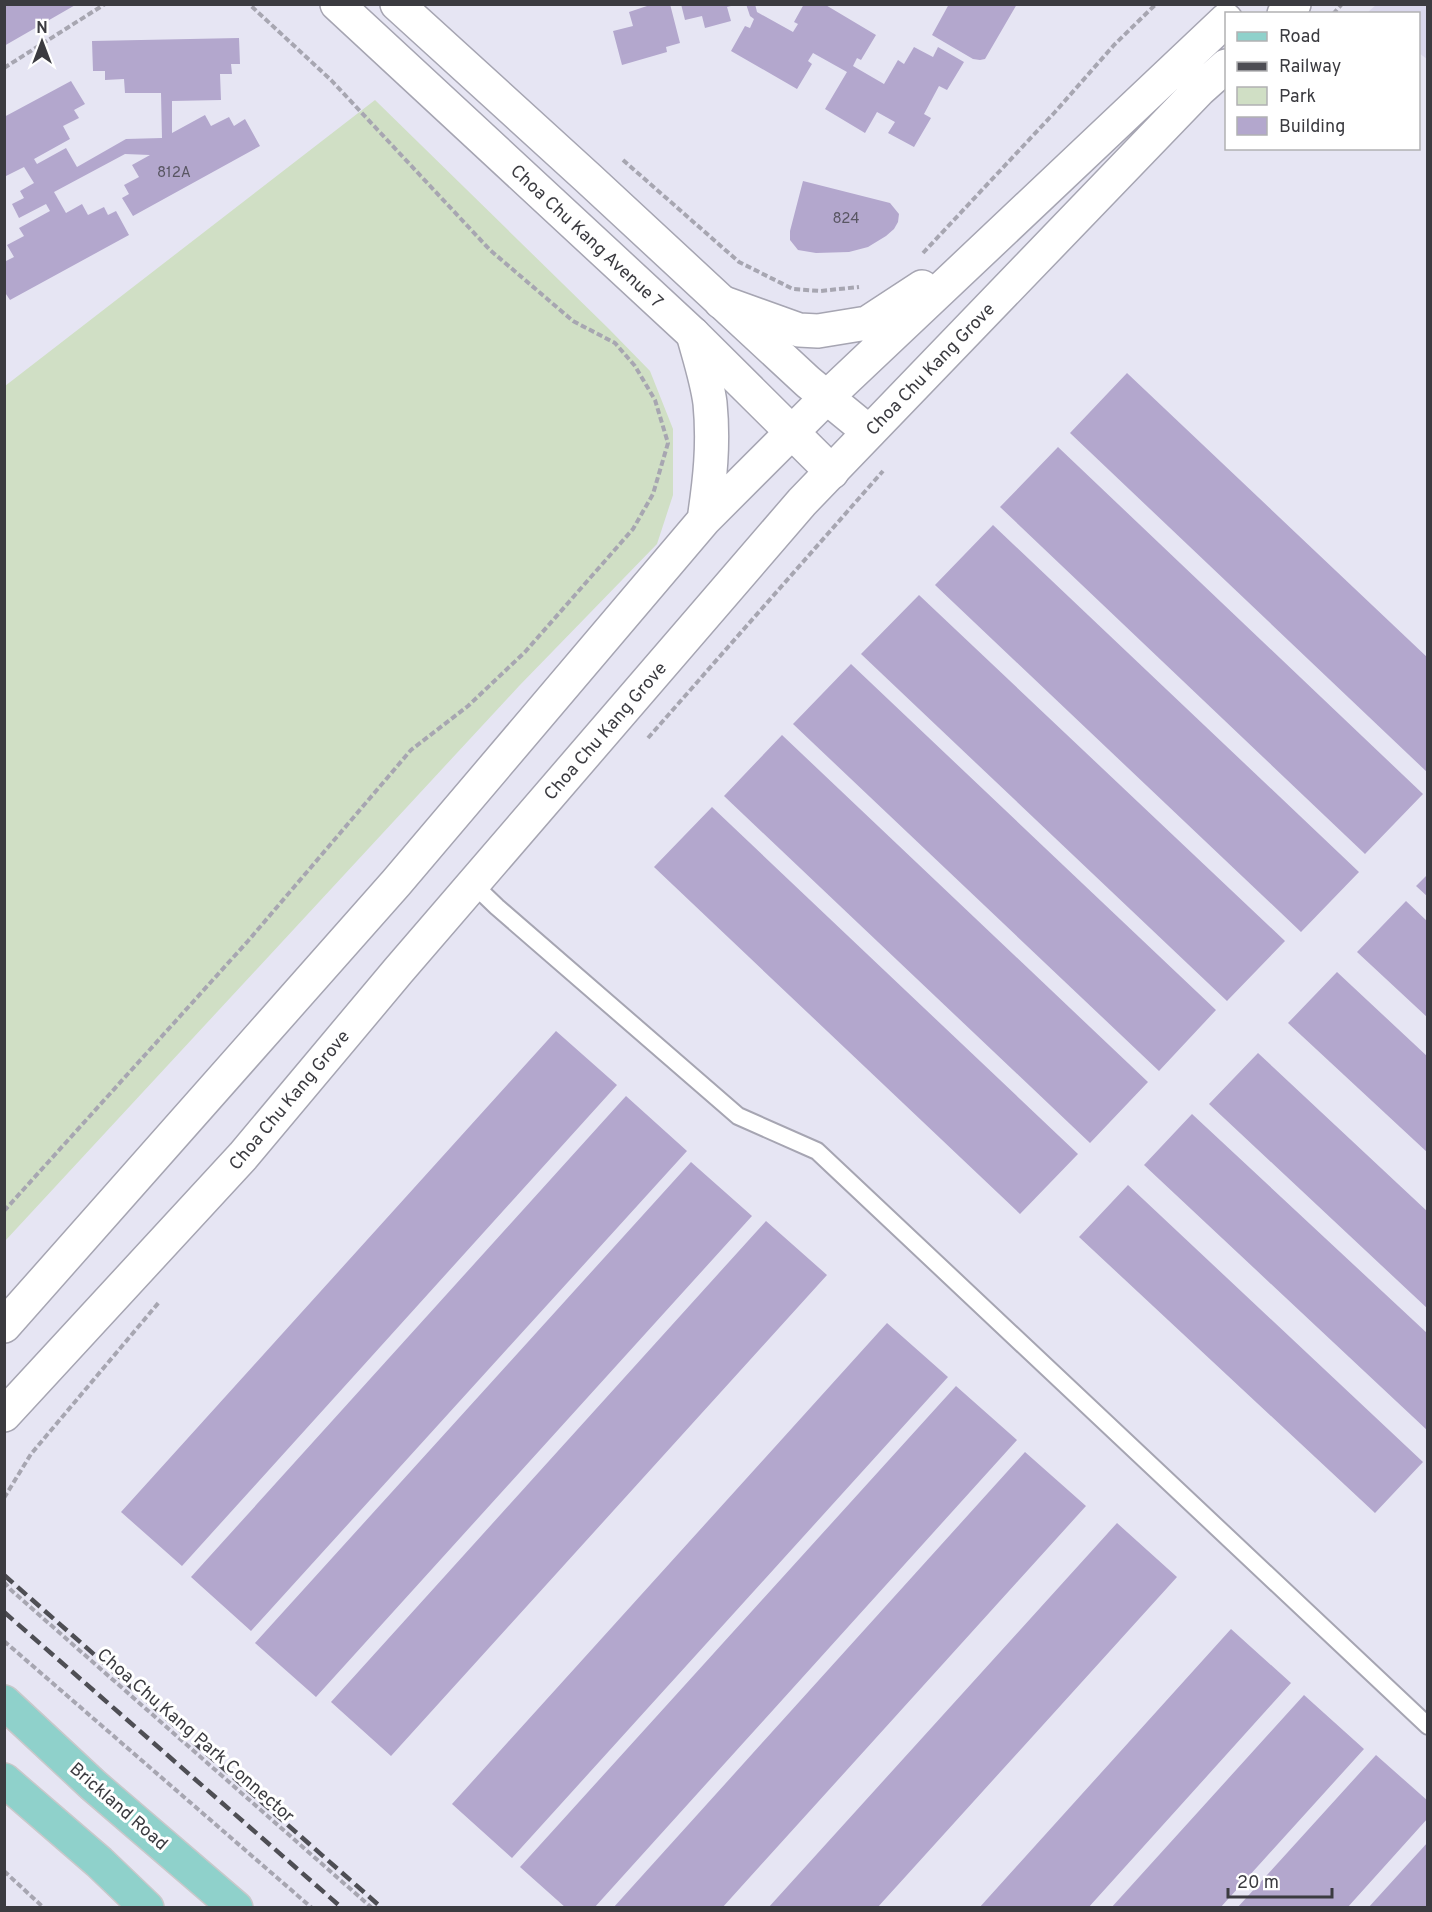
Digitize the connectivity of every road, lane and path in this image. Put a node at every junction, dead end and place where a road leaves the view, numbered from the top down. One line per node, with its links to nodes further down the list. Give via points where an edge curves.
1 (105, 4): 7 (path)
2 (249, 4): 23 (path, via 331,80 490,250 573,321 615,343 635,366 655,400 668,443 653,494 633,529 525,652 468,706 411,750 248,942)
3 (337, 4): 14 (street, Choa Chu Kang Avenue 7)
4 (397, 4): 13 (street)
5 (1156, 4): 11 (path)
6 (1225, 22): 10 (street)
7 (4, 68)
8 (1225, 68): 17 (street, Choa Chu Kang Grove, via 1199,90)
9 (622, 159): 12 (path, via 739,262 793,289 820,291)
10 (992, 243): 13 (street, via 867,323 819,331 799,330); 15 (street)
11 (921, 255)
12 (861, 286)
13 (721, 302): 15 (street)
14 (693, 334): 16 (street, Choa Chu Kang Avenue 7); 20 (street, via 710,400 712,466)
15 (826, 397): 16 (street); 17 (street)
16 (793, 432): 19 (street, Choa Chu Kang Avenue 7); 20 (street)
17 (869, 432): 19 (street, Choa Chu Kang Grove)
18 (888, 466): 21 (path)
19 (832, 472): 22 (street, Choa Chu Kang Grove)
20 (704, 520): 25 (street, via 388,892)
21 (641, 746)
22 (473, 884): 26 (street, Choa Chu Kang Grove, via 243,1156); 31 (lane, via 738,1116 817,1151)
23 (4, 1211)
24 (160, 1300): 27 (path, via 31,1454)
25 (4, 1326)
26 (4, 1414)
27 (4, 1498)
28 (4, 1582): 38 (path, Choa Chu Kang Park Connector)
29 (4, 1641): 37 (path)
30 (4, 1702): 36 (main road, Brickland Road)
31 (1428, 1725)
32 (4, 1780): 35 (main road)
33 (4, 1870): 34 (path)
34 (44, 1908)
35 (147, 1908)
36 (236, 1908)
37 (312, 1908)
38 (372, 1908)

